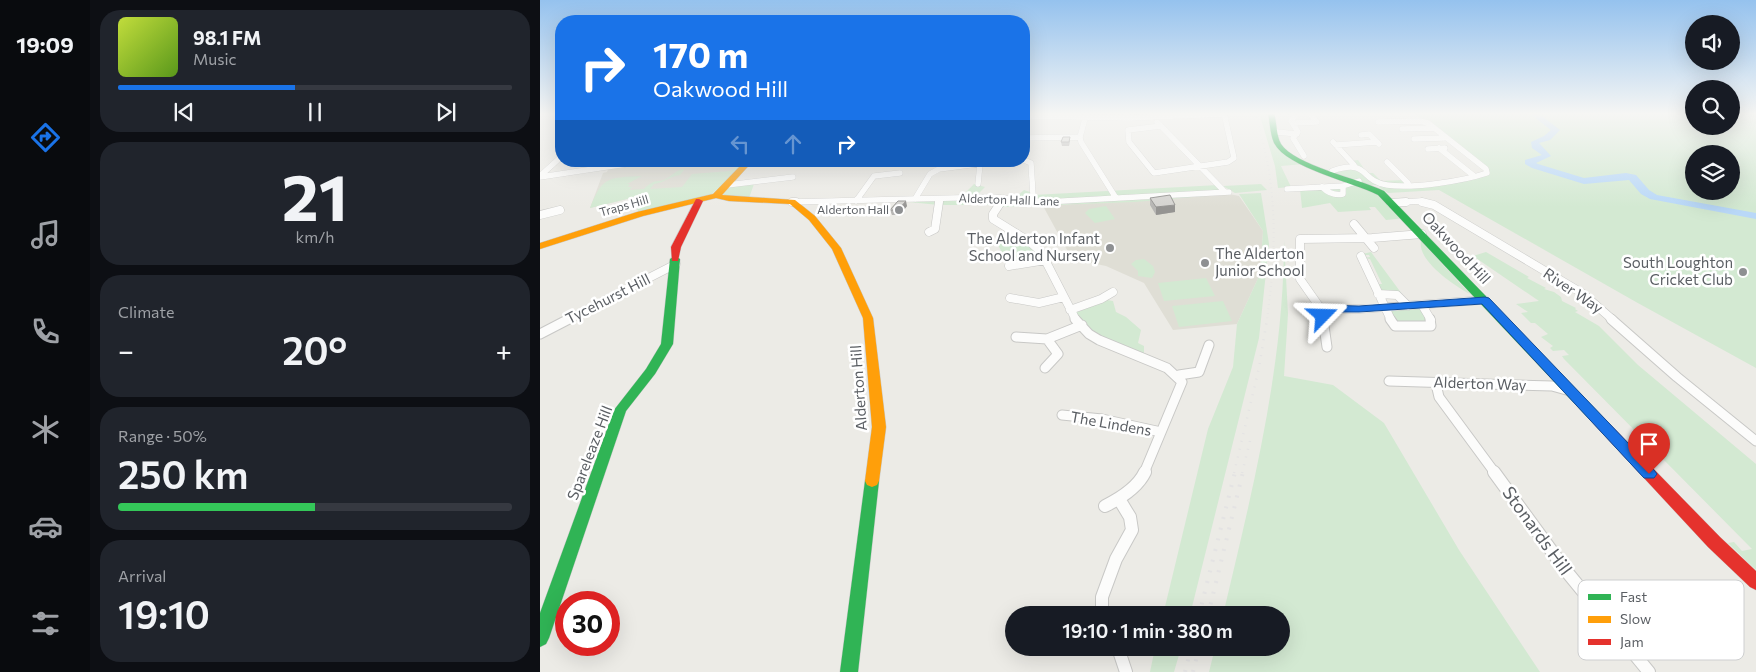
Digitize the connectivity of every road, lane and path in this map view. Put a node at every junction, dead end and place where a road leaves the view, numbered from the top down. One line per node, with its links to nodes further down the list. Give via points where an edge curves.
1 (1084, 144): 39 (street)
2 (1131, 144): 17 (street, via 1154,173)
3 (1179, 144): 17 (street)
4 (1231, 144): 17 (street, via 1234,158 1228,162)
5 (1279, 144): 25 (street, Oakwood Hill, via 1284,152 1304,162)
6 (1297, 144): 12 (street)
7 (1335, 144): 16 (street)
8 (1452, 144): 9 (street)
9 (1456, 147): 10 (street); 27 (street, via 1487,173)
10 (1439, 148): 11 (street); 27 (street)
11 (1428, 149)
12 (1304, 156)
13 (1387, 162): 30 (street)
14 (555, 163): 24 (street)
15 (1030, 163): 41 (street, via 1033,195)
16 (1354, 165): 25 (street); 30 (street, via 1365,170 1377,182 1387,185)
17 (1200, 166): 39 (street, Alderton Hall Lane, via 1227,192)
18 (606, 167): 28 (street)
19 (743, 167): 31 (street)
20 (795, 167): 31 (street, via 793,180)
21 (955, 167): 40 (street, via 930,174)
22 (980, 167): 32 (street)
23 (540, 169): 24 (street)
24 (548, 169): 28 (street)
25 (1332, 171): 29 (street, Oakwood Hill)
26 (900, 173): 43 (street, via 874,176)
27 (1474, 176): 30 (street)
28 (540, 177)
29 (1359, 181): 33 (street); 46 (street, Oakwood Hill, via 1376,188)
30 (1408, 183)
31 (727, 184): 36 (street)
32 (978, 184)
33 (1343, 186): 34 (street, via 1344,194 1339,195 1326,192)
34 (1322, 187): 35 (street)
35 (1287, 189)
36 (716, 196): 42 (street, Traps Hill); 45 (street, via 729,200)
37 (939, 198): 38 (street, Alderton Hall Lane); 40 (street, Alderton Hall Lane); 49 (street, via 934,229)
38 (1004, 198): 41 (street, Alderton Hall Lane); 55 (street, via 993,219 1035,244)
39 (1116, 198): 41 (street, Alderton Hall Lane)
40 (916, 199): 43 (street, Alderton Hall Lane)
41 (1030, 200)
42 (699, 201): 52 (street, Traps Hill, via 640,214); 56 (street, Spareleaze Hill, via 676,247)
43 (856, 201): 45 (street, Alderton Hall Lane)
44 (560, 202): 47 (street, via 560,212)
45 (792, 202): 90 (street, Alderton Hill, via 812,218 836,248 868,318 879,427)
46 (1391, 202): 50 (street, Oakwood Hill); 81 (street, River Way, via 1419,201 1434,205 1582,293)
47 (540, 215)
48 (1354, 224): 51 (street)
49 (930, 232)
50 (1422, 234): 51 (street); 62 (street, Oakwood Hill)
51 (1366, 238): 53 (street); 66 (street, via 1300,239 1300,279)
52 (540, 246)
53 (1374, 248)
54 (1361, 256): 59 (street)
55 (1046, 260): 57 (street); 61 (street)
56 (676, 264): 69 (street, Tycehurst Hill); 87 (street, Spareleaze Hill, via 667,344 651,371 620,410)
57 (1009, 266)
58 (1113, 292): 67 (street)
59 (1378, 294): 64 (street, via 1397,294); 65 (street)
60 (1010, 298): 61 (street, via 1039,303)
61 (1064, 298): 67 (street)
62 (1485, 300): 63 (street); 78 (street, Oakwood Hill)
63 (1422, 305): 64 (street); 65 (street, via 1431,326 1395,326)
64 (1408, 306): 65 (street)
65 (1384, 307): 66 (street)
66 (1321, 309): 73 (street)
67 (1070, 310): 68 (street)
68 (1082, 325): 71 (street); 75 (street, via 1089,334 1122,352 1170,368)
69 (540, 334)
70 (1016, 337): 71 (street)
71 (1047, 339): 74 (street, via 1058,354)
72 (1209, 346): 75 (street, via 1199,372)
73 (1327, 347)
74 (1045, 368)
75 (1179, 375): 80 (street, The Lindens, via 1182,382)
76 (1389, 381): 77 (street, Alderton Way)
77 (1436, 384): 78 (street, Alderton Way, via 1552,386); 85 (street, Stonards Hill, via 1439,397)
78 (1571, 391): 84 (street, Oakwood Hill)
79 (1062, 415): 80 (street, The Lindens, via 1102,419)
80 (1161, 432): 82 (street, The Lindens, via 1142,478)
81 (1756, 441)
82 (1119, 499): 83 (street, The Lindens); 86 (street, via 1130,516 1132,530 1116,559 1102,597)
83 (1105, 506)
84 (1756, 582)
85 (1578, 585)
86 (1102, 606)
87 (540, 638)
88 (1121, 656): 91 (street)
89 (1639, 660): 92 (street, Stonards Hill)
90 (849, 672)
91 (1126, 672)
92 (1649, 672)

